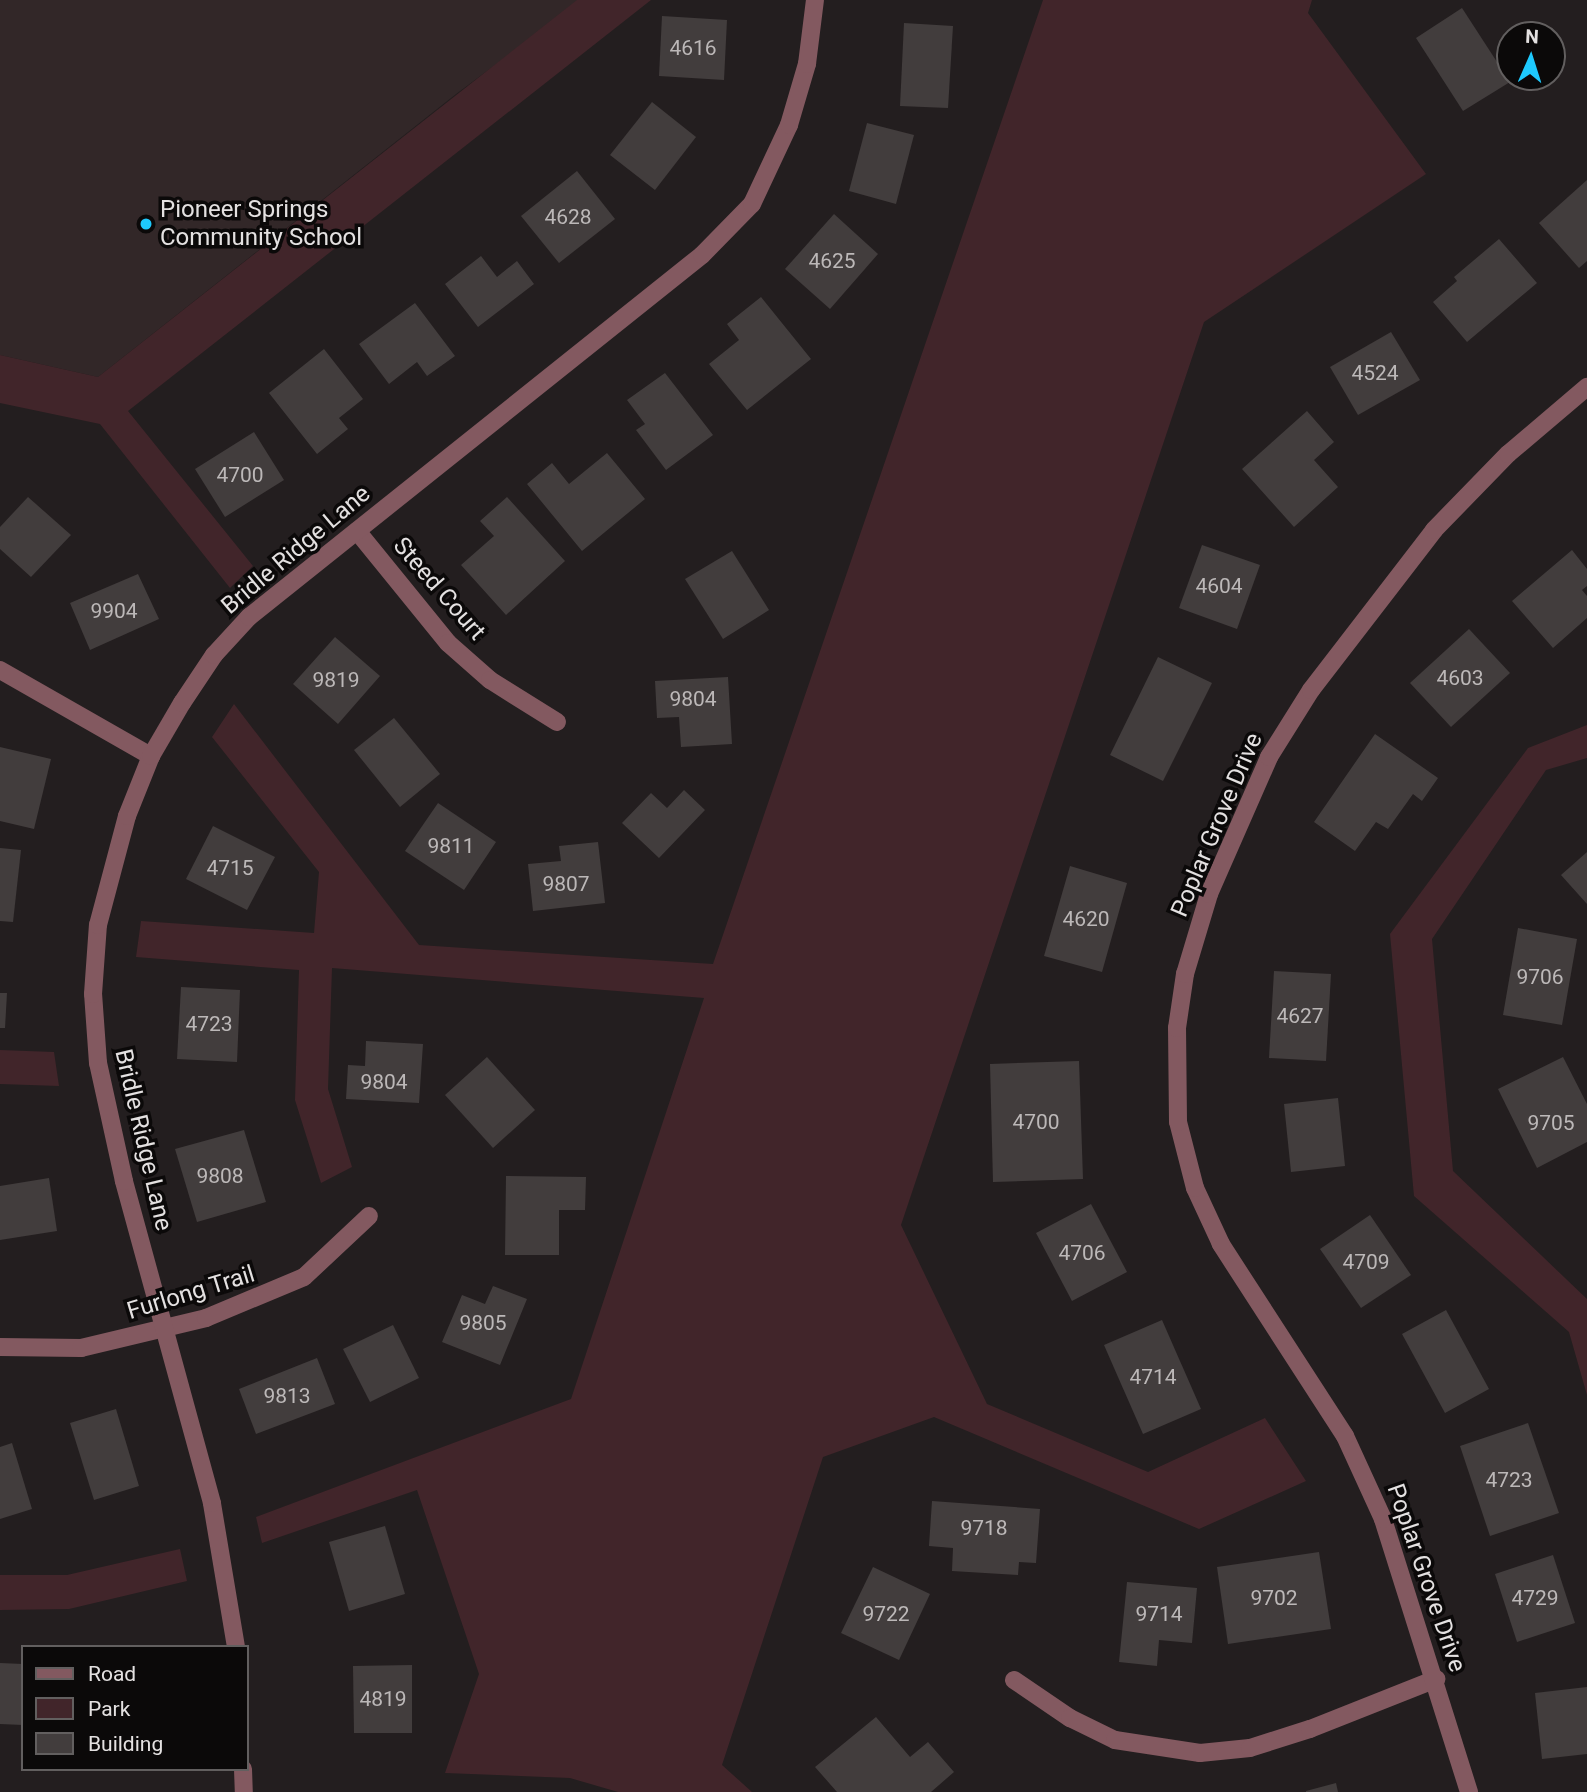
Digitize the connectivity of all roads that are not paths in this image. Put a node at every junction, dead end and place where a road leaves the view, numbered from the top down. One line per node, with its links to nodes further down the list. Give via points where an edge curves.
1 (815, 0): 3 (street, Bridle Ridge Lane, via 807,64 789,125 752,204 702,255)
2 (1587, 387): 11 (street, Poplar Grove Drive, via 1508,454 1434,530 1311,690 1269,757 1209,894 1185,974 1177,1028 1178,1122 1195,1188 1221,1244 1345,1436 1383,1519)
3 (357, 531): 5 (street, Steed Court, via 448,643 490,680); 6 (street, Bridle Ridge Lane, via 249,617 214,655)
4 (0, 670): 6 (street)
5 (557, 722)
6 (150, 756): 8 (street, Bridle Ridge Lane, via 108,877 97,925 93,994 97,1063)
7 (369, 1216): 8 (street, Furlong Trail, via 304,1277 206,1318)
8 (164, 1329): 9 (street, Furlong Trail, via 81,1348); 10 (street, Bridle Ridge Lane, via 212,1503)
9 (0, 1347)
10 (236, 1645)
11 (1436, 1679): 12 (street, via 1250,1748 1199,1754 1115,1740 1070,1718); 15 (street, Poplar Grove Drive)
12 (1014, 1680)
13 (243, 1771): 14 (street)
14 (244, 1792)
15 (1469, 1792)

